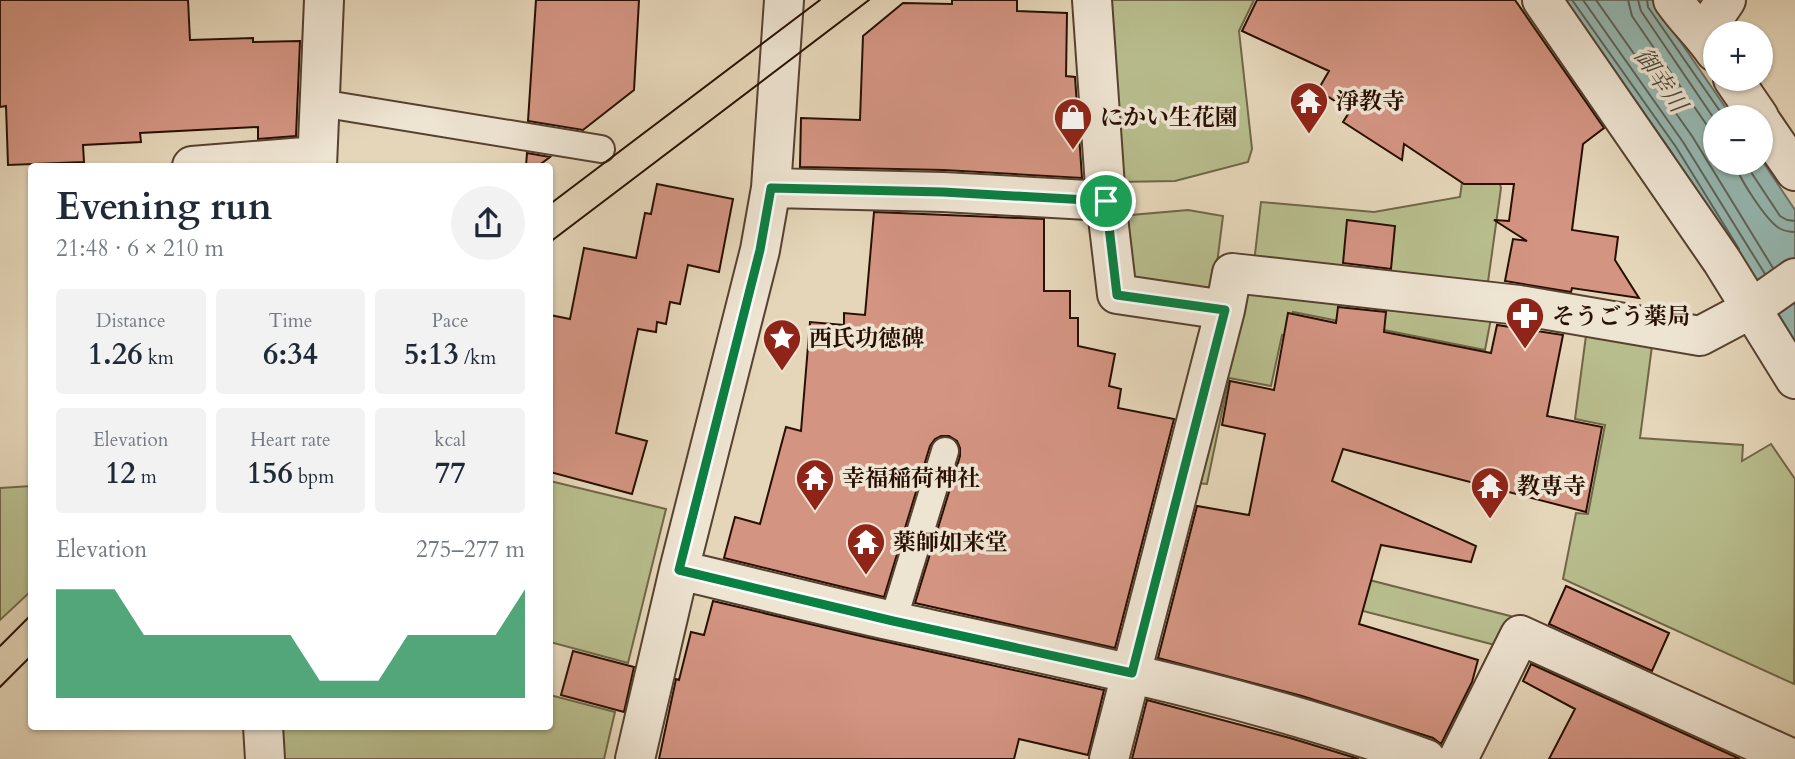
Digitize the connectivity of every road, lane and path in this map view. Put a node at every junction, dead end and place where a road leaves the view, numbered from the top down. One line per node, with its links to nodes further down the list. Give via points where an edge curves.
1 (324, 0): 9 (street)
2 (784, 0): 15 (street)
3 (1092, 0): 16 (street)
4 (1542, 0): 18 (street)
5 (1673, 0): 8 (street)
6 (1726, 0): 7 (street)
7 (1718, 21)
8 (1703, 37)
9 (320, 103): 11 (lane); 12 (street)
10 (1773, 138): 14 (street)
11 (601, 149)
12 (317, 161): 13 (street)
13 (267, 163)
14 (1795, 171)
15 (771, 188): 16 (street); 22 (street)
16 (1106, 201): 19 (street, via 1117,295)
17 (1795, 278): 18 (street)
18 (1753, 307): 19 (street, via 1700,336 1518,306 1232,273); 20 (street)
19 (1225, 310): 24 (street)
20 (1795, 379)
21 (945, 451): 23 (lane)
22 (679, 570): 23 (street); 27 (street)
23 (893, 621): 24 (street)
24 (1132, 673): 28 (street); 29 (street, via 1353,732)
25 (263, 730): 26 (street)
26 (265, 759)
27 (635, 759)
28 (1109, 759)
29 (1426, 759)
30 (1458, 759): 31 (street, via 1520,635)
31 (1793, 759)

